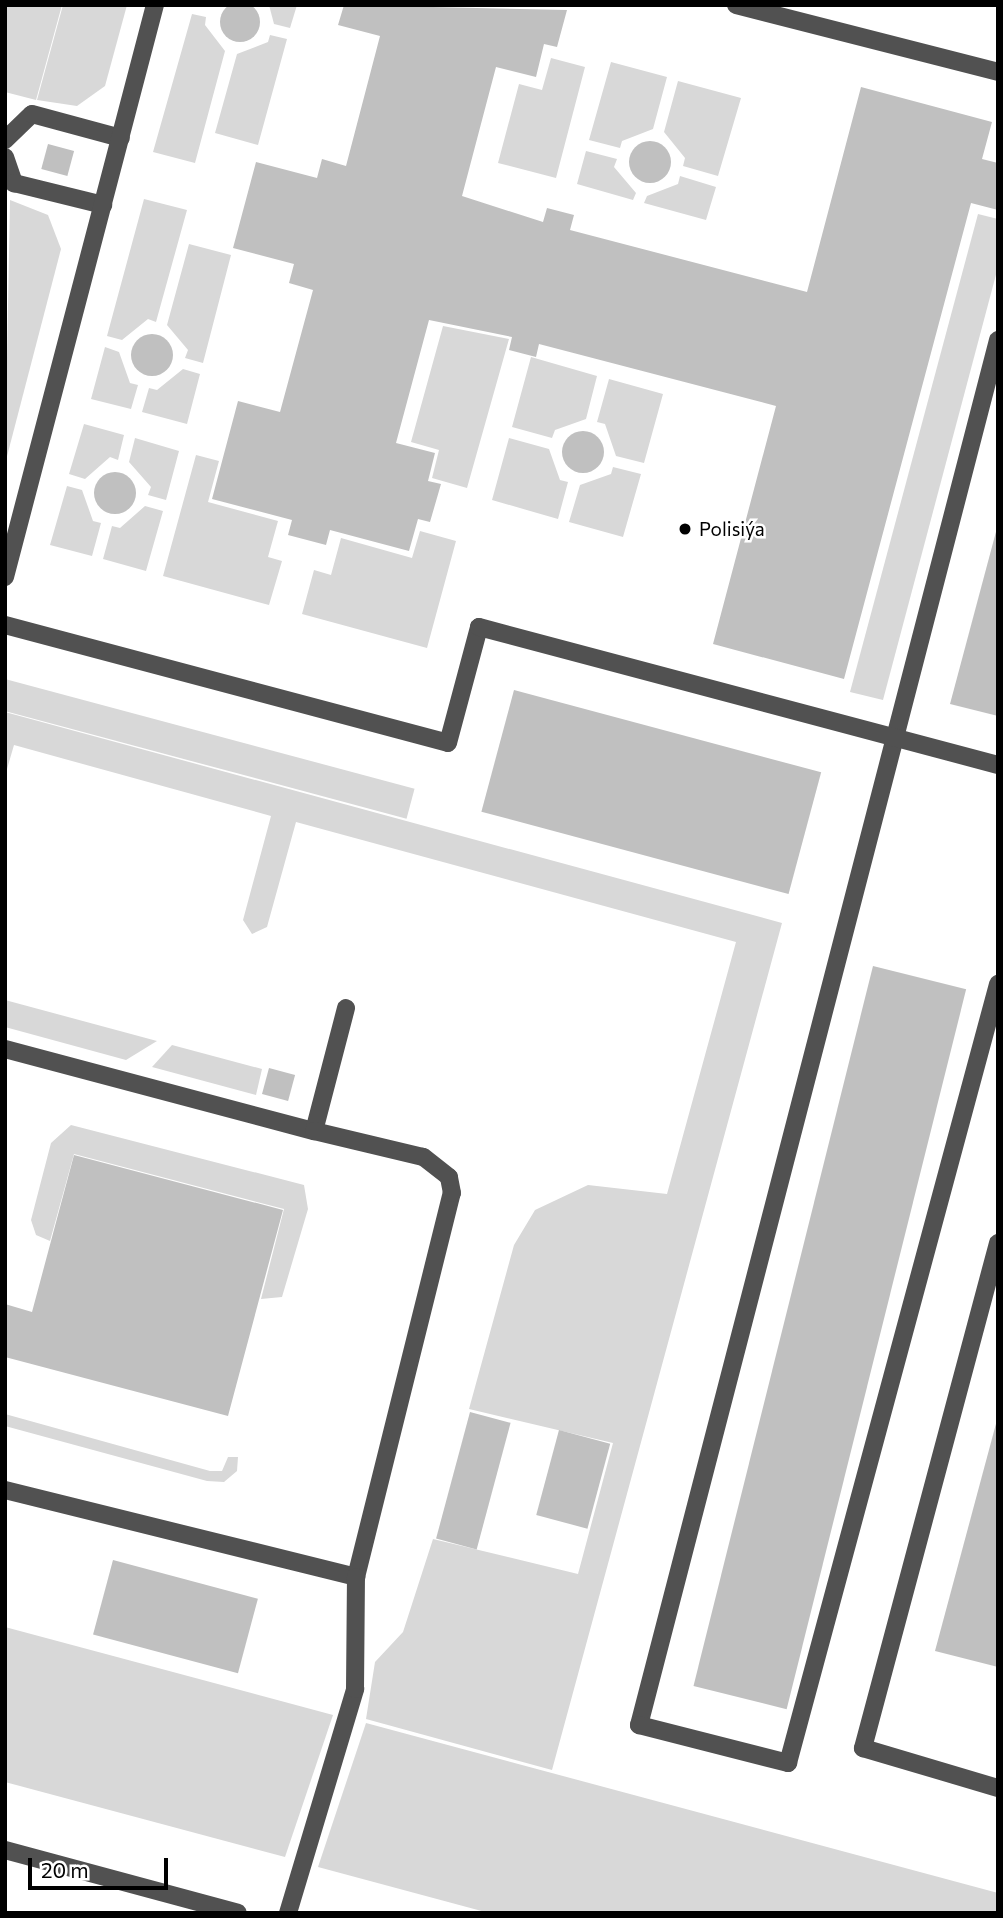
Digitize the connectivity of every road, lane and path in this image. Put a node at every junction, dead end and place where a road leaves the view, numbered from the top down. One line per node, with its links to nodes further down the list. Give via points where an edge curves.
1 (155, 5): 4 (lane)
2 (736, 5): 3 (lane)
3 (998, 72)
4 (121, 138): 5 (lane, via 32,114); 7 (lane)
5 (5, 140)
6 (5, 157): 7 (lane, via 14,183)
7 (103, 205): 9 (lane)
8 (998, 340): 11 (lane)
9 (5, 577)
10 (5, 625): 11 (lane, via 448,743 479,627)
11 (895, 738): 12 (lane); 13 (lane, via 639,1725 788,1763)
12 (998, 765)
13 (998, 984)
14 (346, 1008): 16 (lane)
15 (5, 1049): 16 (lane)
16 (314, 1131): 19 (lane, via 423,1157 449,1177 452,1193)
17 (998, 1243): 20 (lane, via 863,1748)
18 (5, 1490): 19 (lane)
19 (356, 1577): 23 (lane, via 355,1689)
20 (998, 1788)
21 (5, 1850): 22 (lane)
22 (238, 1913)
23 (288, 1913)

